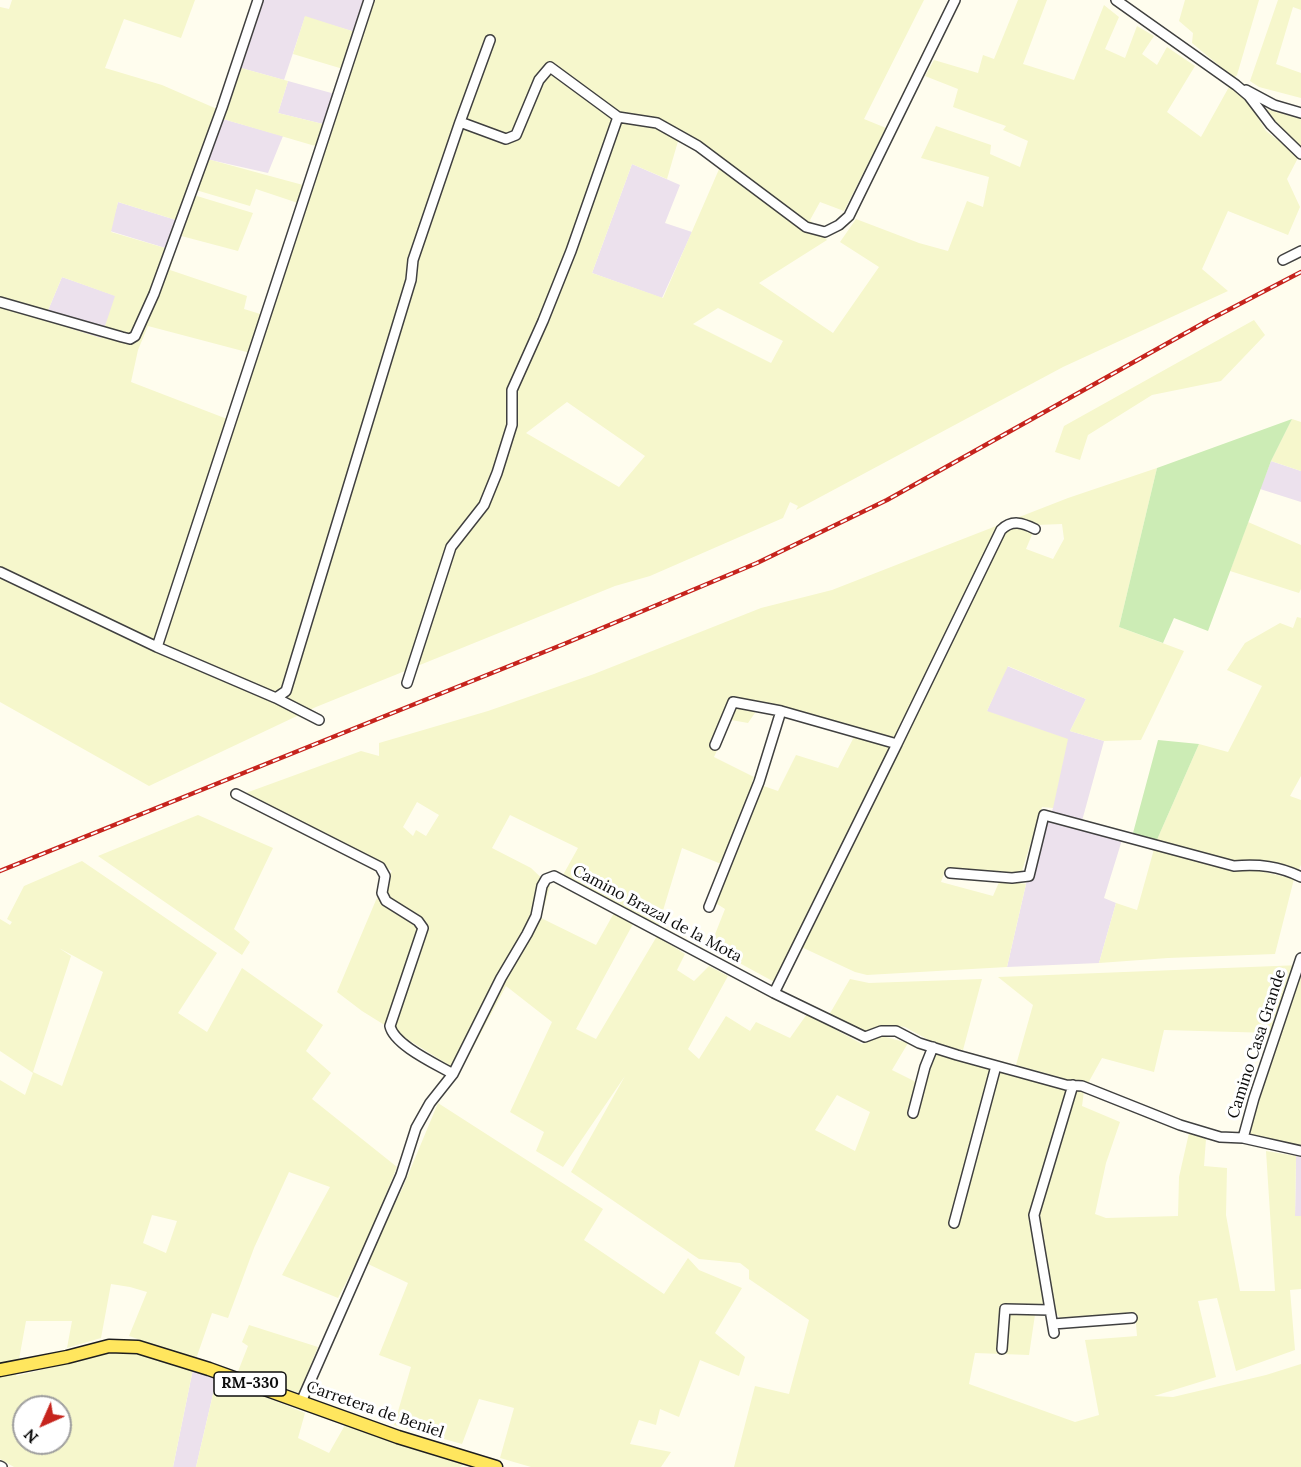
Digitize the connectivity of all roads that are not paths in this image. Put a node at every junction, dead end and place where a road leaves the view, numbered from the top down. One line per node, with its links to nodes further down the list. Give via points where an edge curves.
1 (258, 0): 13 (street, via 154,294 135,336 122,337)
2 (369, 0): 16 (street)
3 (955, 0): 8 (street, via 849,216 825,232 806,227 677,134 657,123)
4 (1116, 0): 6 (street)
5 (490, 40): 9 (street)
6 (1236, 84): 7 (street, via 1274,105); 10 (street)
7 (1301, 113)
8 (618, 117): 9 (street, via 549,67 539,80 516,135 506,139); 17 (street, via 571,251 512,390 512,425 497,473 484,505 451,547)
9 (460, 122): 18 (street, via 413,260 411,280 286,691)
10 (1301, 154)
11 (1301, 251): 12 (street)
12 (1283, 260)
13 (0, 302)
14 (1035, 529): 21 (street, via 1012,522 1001,530)
15 (0, 572): 16 (street)
16 (157, 647): 18 (street)
17 (407, 683)
18 (276, 698): 20 (street)
19 (781, 711): 21 (street); 22 (street, via 733,702); 26 (street, via 759,782)
20 (319, 720)
21 (897, 744): 28 (street)
22 (715, 745)
23 (236, 794): 31 (street, via 380,867 385,876 382,893 386,901 423,928 390,1026 392,1034)
24 (950, 873): 25 (street, via 1029,876 1044,814 1234,866 1256,864 1285,869)
25 (1301, 877)
26 (709, 907)
27 (1301, 958): 34 (street, Camino Casa Grande)
28 (774, 993): 29 (street, Camino Brazal de la Mota, via 865,1037 896,1031); 31 (street, Camino Brazal de la Mota, via 554,876 542,886 528,934 501,978)
29 (933, 1047): 30 (street, Camino Brazal de la Mota); 33 (street)
30 (996, 1066): 32 (street, Camino Brazal de la Mota); 36 (street)
31 (453, 1074): 41 (street, Camino Brazal de la Mota, via 416,1128 401,1175)
32 (1073, 1085): 34 (street, Camino Brazal de la Mota, via 1180,1125 1220,1137); 37 (street, via 1034,1215)
33 (913, 1113)
34 (1243, 1138): 35 (street, Camino Brazal de la Mota)
35 (1301, 1151)
36 (954, 1222)
37 (1050, 1310): 38 (street, via 1054,1329); 39 (street, via 1005,1309)
38 (1132, 1318)
39 (1002, 1349)
40 (0, 1370): 41 (main road, Carretera de Beniel / RM-330, via 109,1346 129,1346 188,1362)
41 (301, 1402): 42 (main road, Carretera de Beniel / RM-330)
42 (496, 1467)

